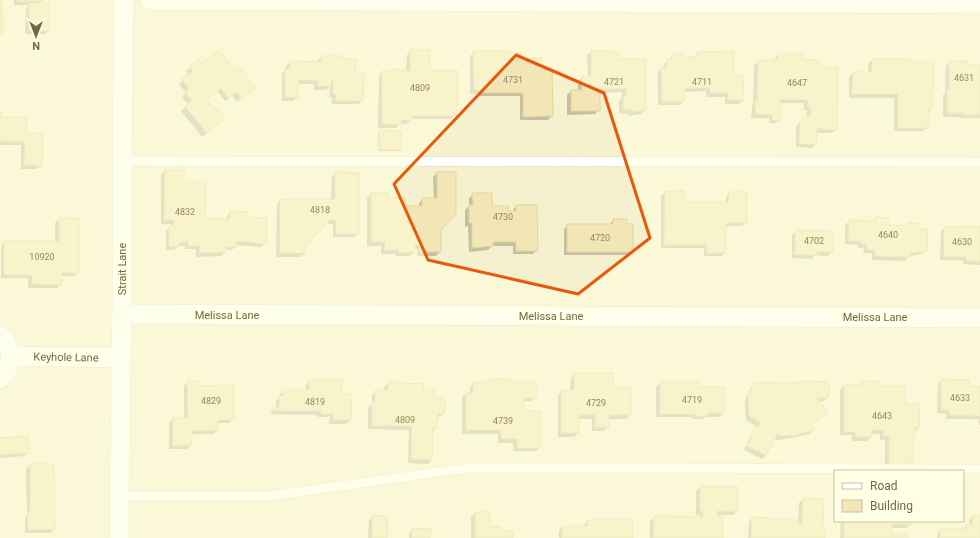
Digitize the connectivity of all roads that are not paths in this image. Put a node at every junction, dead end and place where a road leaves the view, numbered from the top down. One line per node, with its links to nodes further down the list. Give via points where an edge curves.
1 (124, 0): 4 (street, Strait Lane)
2 (150, 0): 3 (street)
3 (980, 4)
4 (122, 161): 5 (lane); 6 (street, Strait Lane)
5 (980, 162)
6 (122, 314): 7 (street, Melissa Lane); 10 (street, Strait Lane)
7 (980, 318)
8 (0, 336): 9 (street, via 8,346)
9 (11, 356): 10 (street, Keyhole Lane); 11 (street, via 8,368)
10 (121, 358): 13 (street, Strait Lane)
11 (0, 379)
12 (980, 469): 13 (lane, via 468,468 270,496)
13 (120, 496): 14 (street, Strait Lane)
14 (119, 538)

